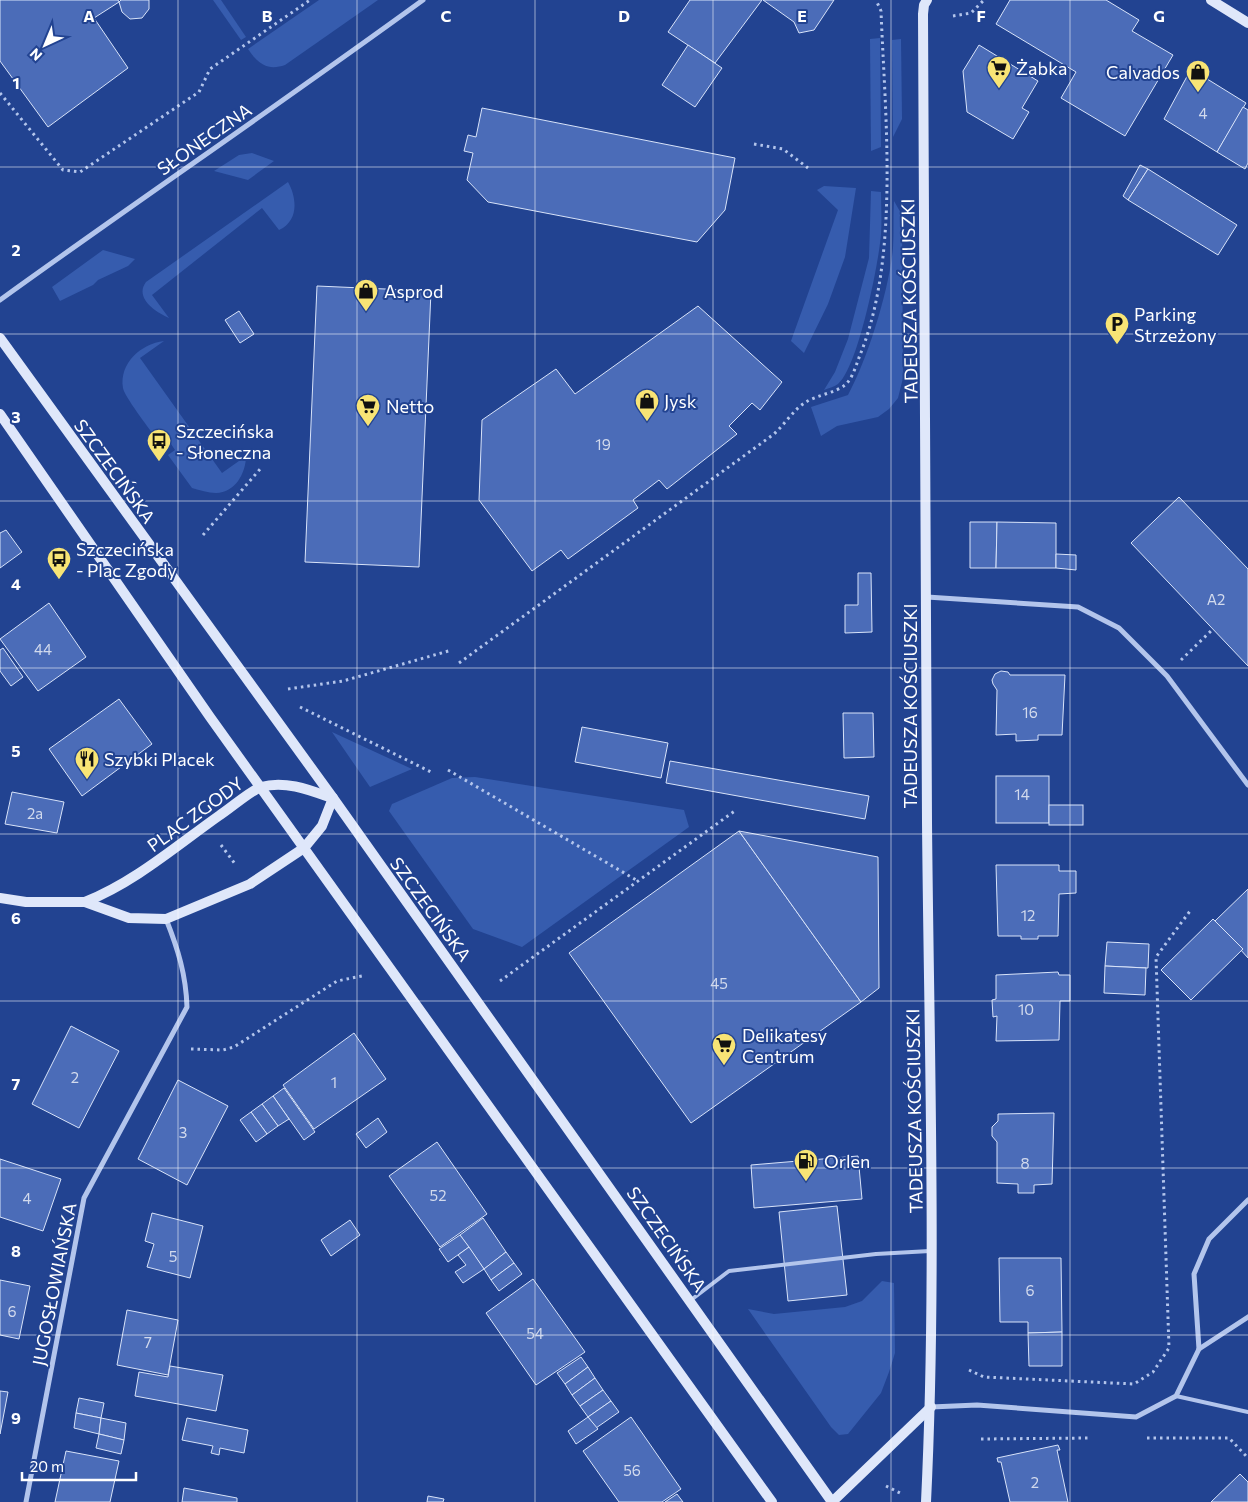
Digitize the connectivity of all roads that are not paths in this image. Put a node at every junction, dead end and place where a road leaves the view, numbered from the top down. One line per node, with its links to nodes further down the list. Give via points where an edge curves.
1 (423, 0): 5 (street, SŁONECZNA)
2 (1211, 0): 4 (main road)
3 (923, 2): 8 (main road, TADEUSZA KOŚCIUSZKI)
4 (1248, 22)
5 (0, 300)
6 (0, 338): 11 (main road, SZCZECIŃSKA)
7 (0, 414): 10 (main road)
8 (927, 597): 9 (street, via 1078,607 1119,628 1167,676); 17 (main road, TADEUSZA KOŚCIUSZKI)
9 (1248, 785)
10 (260, 787): 11 (main road, PLAC ZGODY, via 284,785 304,788); 12 (main road); 14 (main road, PLAC ZGODY, via 148,868 110,892)
11 (333, 798): 12 (main road, via 322,826); 18 (main road, SZCZECIŃSKA)
12 (304, 848): 15 (main road, via 250,884); 25 (main road)
13 (0, 898): 14 (main road, via 26,902)
14 (85, 902): 15 (main road, via 129,918)
15 (166, 919): 24 (street, JUGOSŁOWIAŃSKA, via 186,979 187,1007 84,1198)
16 (1248, 1200): 20 (street, via 1209,1239 1194,1274)
17 (932, 1250): 18 (lane, via 729,1271); 22 (main road, TADEUSZA KOŚCIUSZKI)
18 (690, 1300): 26 (main road, SZCZECIŃSKA)
19 (1248, 1317): 20 (street)
20 (1199, 1349): 21 (street)
21 (1176, 1396): 22 (street, via 1136,1417 977,1405); 23 (lane)
22 (931, 1407): 26 (main road); 27 (main road, TADEUSZA KOŚCIUSZKI)
23 (1248, 1412)
24 (26, 1502)
25 (772, 1502)
26 (832, 1502)
27 (926, 1502)

